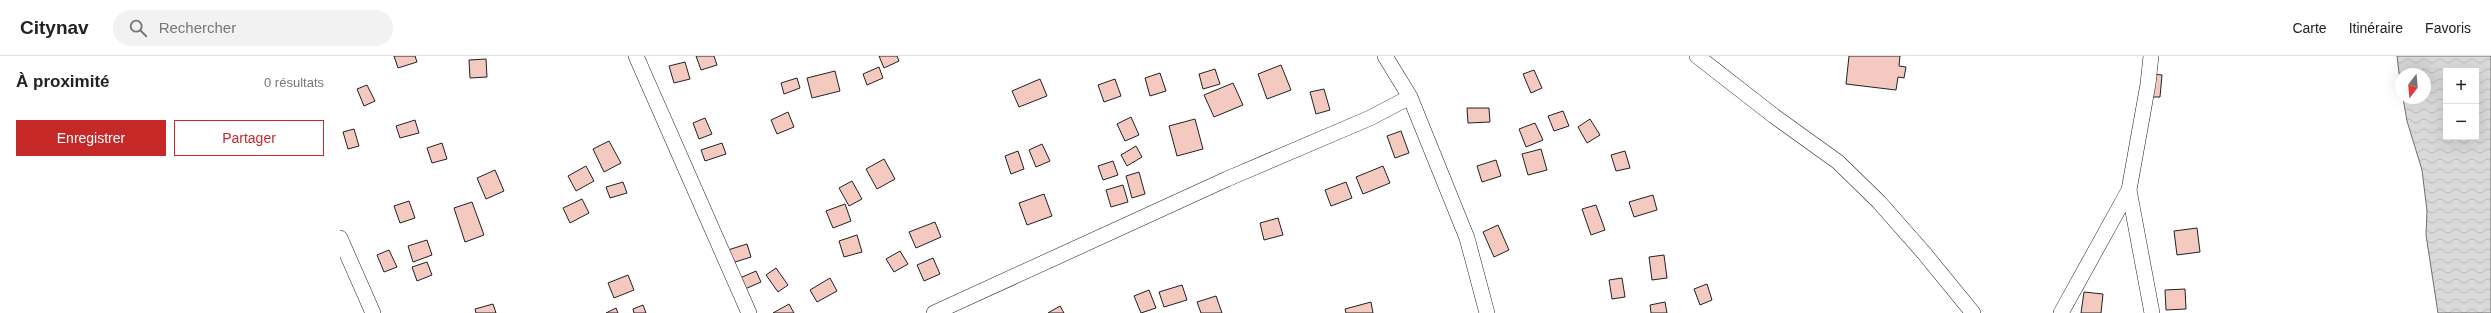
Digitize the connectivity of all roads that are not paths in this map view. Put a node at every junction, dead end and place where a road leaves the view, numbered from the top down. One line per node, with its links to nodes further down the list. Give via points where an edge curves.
1 (636, 56): 9 (street)
2 (1385, 56): 5 (street)
3 (1697, 56): 12 (street, via 1838,162 1899,225)
4 (2150, 56): 6 (street, via 2148,84)
5 (1410, 97): 10 (street, via 1370,118 1227,179); 11 (street, via 1467,238)
6 (2129, 190): 13 (street); 14 (street)
7 (340, 238): 8 (street)
8 (373, 313)
9 (749, 313)
10 (934, 313)
11 (1487, 313)
12 (1973, 313)
13 (2061, 313)
14 (2152, 313)

